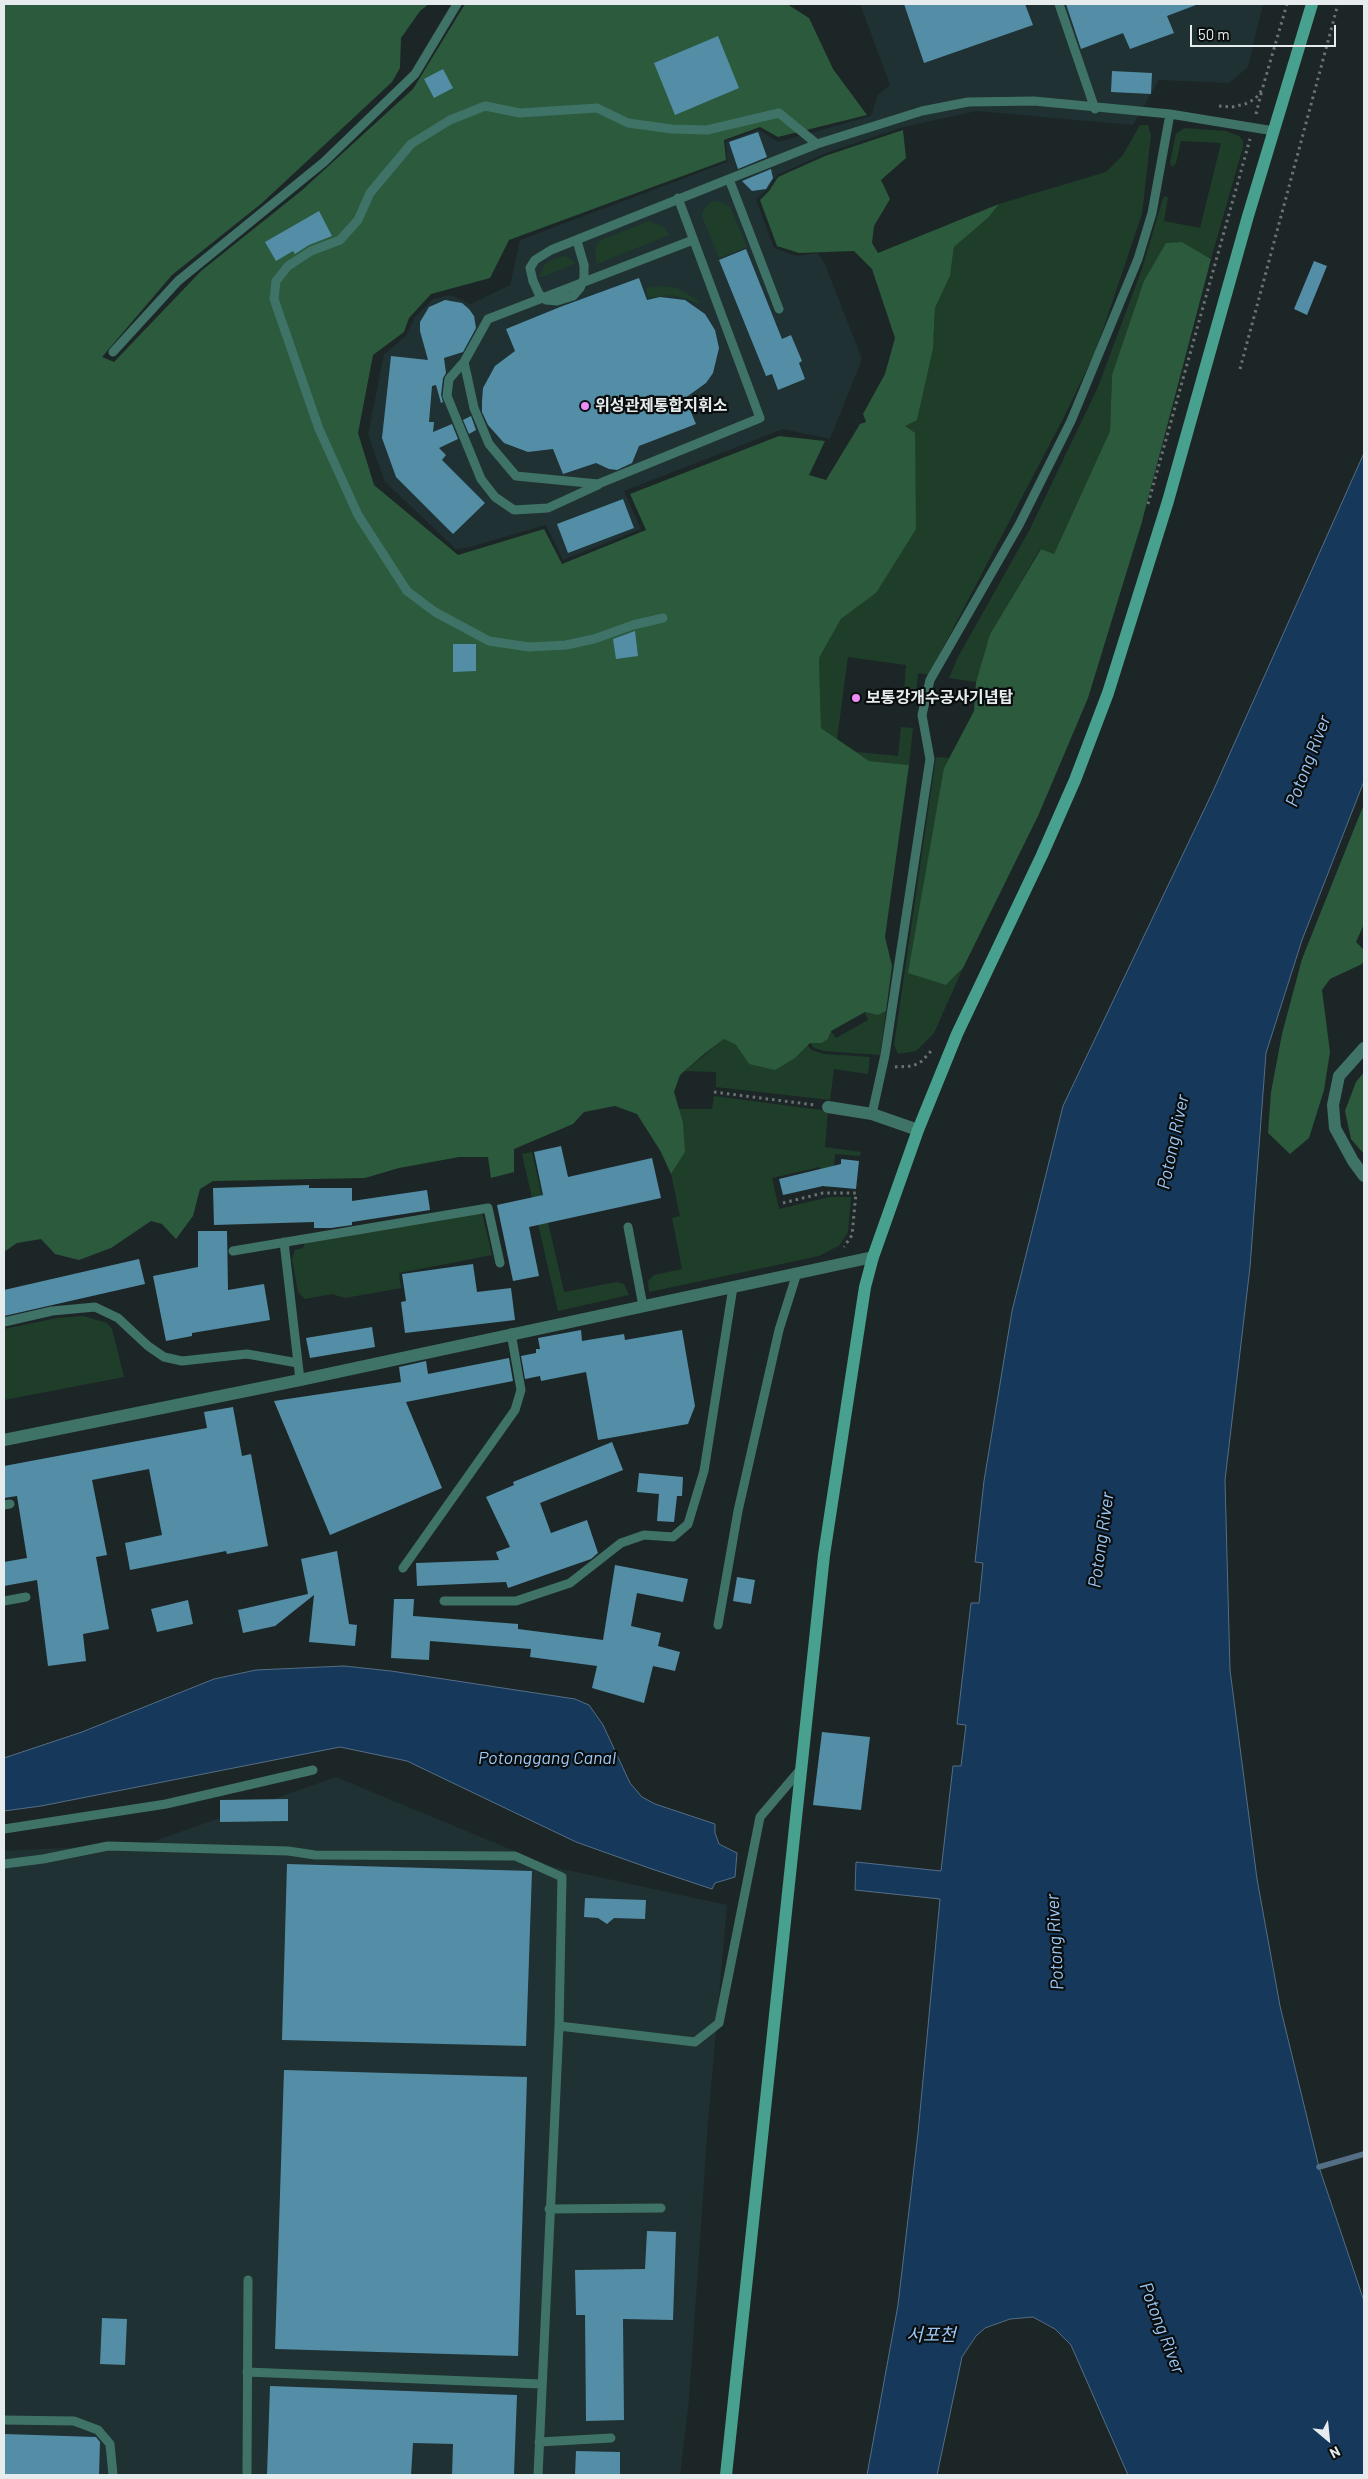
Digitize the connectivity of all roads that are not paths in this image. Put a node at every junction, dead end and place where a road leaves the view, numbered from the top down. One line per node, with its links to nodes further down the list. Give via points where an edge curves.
1 (457, 4): 13 (lane, via 414,74 324,162 178,281)
2 (1059, 4): 4 (lane)
3 (1312, 4): 6 (main road)
4 (1094, 109): 5 (lane); 7 (lane, via 1034,101 968,102 922,111)
5 (1170, 114): 6 (lane); 19 (lane, via 1152,213 1138,258 1098,358 1019,525 930,680 922,715 930,759 883,1066)
6 (1274, 131): 20 (main road, via 1168,501 1108,693 1075,780 957,1034)
7 (817, 144): 8 (lane); 16 (lane, via 779,113 707,130 628,123 597,108 520,113 484,106 450,120 411,144 370,193 358,220 340,240 311,251 288,266 276,281 274,299 319,429 358,515 407,591 435,612 488,641 529,647 594,639)
8 (729, 179): 9 (lane); 12 (lane)
9 (678, 198): 10 (lane); 11 (lane)
10 (693, 240): 14 (lane, via 488,318); 15 (lane, via 760,418)
11 (577, 241): 11 (lane, bridge, via 551,250 530,268 538,294 546,300 557,301 572,296 580,288 584,265)
12 (779, 309)
13 (113, 352)
14 (464, 362): 15 (lane, via 474,408 489,444 516,476); 15 (lane, via 449,379 447,396 481,478 495,497 514,510 548,508)
15 (598, 484)
16 (663, 618)
17 (1364, 1048): 21 (street, via 1339,1076 1333,1105 1335,1128)
18 (828, 1107): 19 (street)
19 (872, 1114): 20 (street)
20 (918, 1130): 25 (main road)
21 (1364, 1176)
22 (628, 1227): 29 (lane)
23 (284, 1242): 24 (lane); 26 (lane, via 488,1208); 32 (lane)
24 (233, 1251)
25 (874, 1257): 27 (street); 40 (main road, via 865,1287 824,1555)
26 (500, 1263)
27 (798, 1273): 28 (street); 39 (lane, via 770,1368 738,1511)
28 (733, 1287): 29 (street); 38 (lane, via 704,1471 688,1524 673,1537 644,1535 621,1544 570,1583 516,1601)
29 (643, 1306): 31 (street)
30 (4, 1322): 32 (lane, via 52,1311 95,1307 118,1318 164,1357 182,1362 247,1354)
31 (511, 1333): 33 (street); 35 (lane, via 521,1390 515,1410)
32 (298, 1363): 33 (lane)
33 (300, 1380): 34 (street)
34 (4, 1440)
35 (403, 1568)
36 (26, 1597): 37 (lane)
37 (4, 1601)
38 (444, 1601)
39 (718, 1625)
40 (802, 1768): 44 (lane, via 760,1818 719,2023 694,2042); 56 (main road)
41 (313, 1770): 42 (lane, via 166,1804)
42 (4, 1829)
43 (4, 1864): 44 (lane, via 108,1846 288,1851 315,1855 515,1856 562,1877)
44 (559, 2026): 46 (lane)
45 (661, 2208): 46 (lane)
46 (549, 2209): 49 (lane)
47 (248, 2280): 48 (lane)
48 (247, 2372): 49 (lane); 54 (lane)
49 (541, 2384): 52 (lane)
50 (4, 2420): 53 (lane, via 74,2421 98,2430 110,2444)
51 (611, 2438): 52 (lane)
52 (539, 2442): 55 (lane)
53 (113, 2475)
54 (247, 2475)
55 (538, 2475)
56 (726, 2475)

